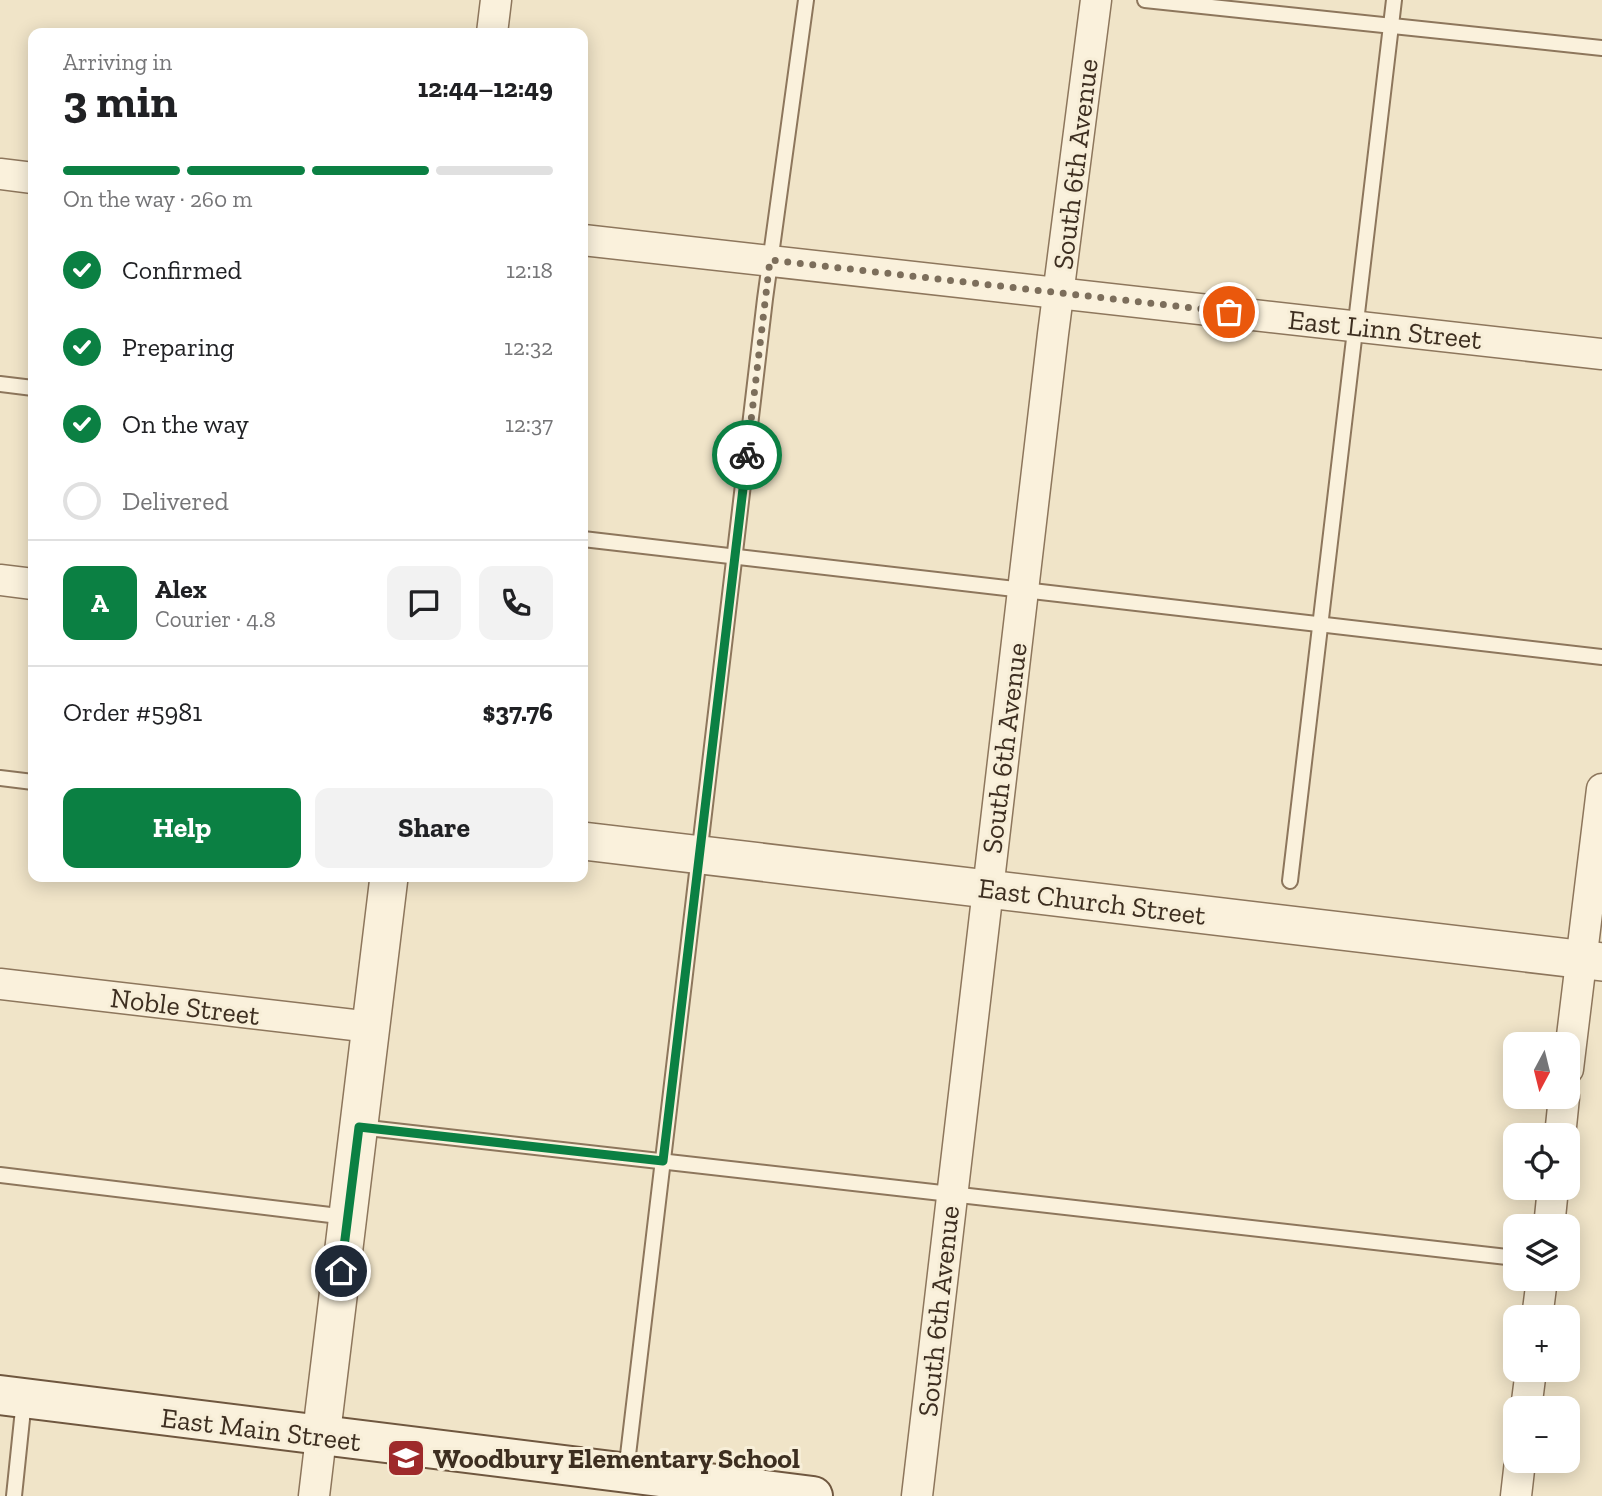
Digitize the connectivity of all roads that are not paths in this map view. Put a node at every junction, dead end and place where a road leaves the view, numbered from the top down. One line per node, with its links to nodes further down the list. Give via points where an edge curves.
1 (496, 0): 7 (street)
2 (806, 0): 12 (lane)
3 (1096, 0): 13 (street, South 6th Avenue)
4 (1145, 0): 6 (lane)
5 (1394, 0): 6 (lane)
6 (1391, 26): 8 (lane); 14 (lane)
7 (493, 28)
8 (1602, 48)
9 (0, 174): 10 (street)
10 (28, 177)
11 (588, 241): 12 (street, East Linn Street)
12 (770, 260): 13 (street, East Linn Street); 19 (lane)
13 (1058, 293): 14 (street, East Linn Street); 22 (street, South 6th Avenue)
14 (1356, 326): 15 (street, East Linn Street); 23 (lane)
15 (1602, 354)
16 (0, 384): 17 (lane)
17 (28, 387)
18 (588, 540): 19 (lane)
19 (735, 556): 22 (lane); 29 (lane)
20 (0, 580): 21 (street)
21 (28, 583)
22 (1023, 590): 23 (lane); 32 (street, South 6th Avenue)
23 (1321, 625): 24 (lane); 30 (lane)
24 (1602, 657)
25 (0, 778): 26 (lane)
26 (28, 781)
27 (1602, 789): 33 (street)
28 (588, 842): 29 (street, East Church Street)
29 (699, 855): 32 (street, East Church Street); 38 (lane)
30 (1290, 881)
31 (388, 882): 35 (street)
32 (987, 889): 33 (street, East Church Street); 40 (street, South 6th Avenue)
33 (1592, 960): 36 (street)
34 (0, 984): 35 (street, Noble Street)
35 (371, 1027): 37 (street)
36 (1576, 1032)
37 (359, 1127): 38 (lane); 41 (street)
38 (663, 1161): 40 (lane); 46 (lane)
39 (0, 1175): 41 (lane)
40 (950, 1194): 42 (lane); 50 (street, South 6th Avenue)
41 (348, 1217): 44 (street)
42 (1503, 1257)
43 (12, 1397): 44 (main road, East Main Street); 47 (lane)
44 (321, 1437): 46 (main road, East Main Street); 48 (street)
45 (1519, 1473): 51 (street)
46 (625, 1474): 49 (main road, East Main Street)
47 (15, 1496)
48 (314, 1496)
49 (813, 1496)
50 (917, 1496)
51 (1516, 1496)

